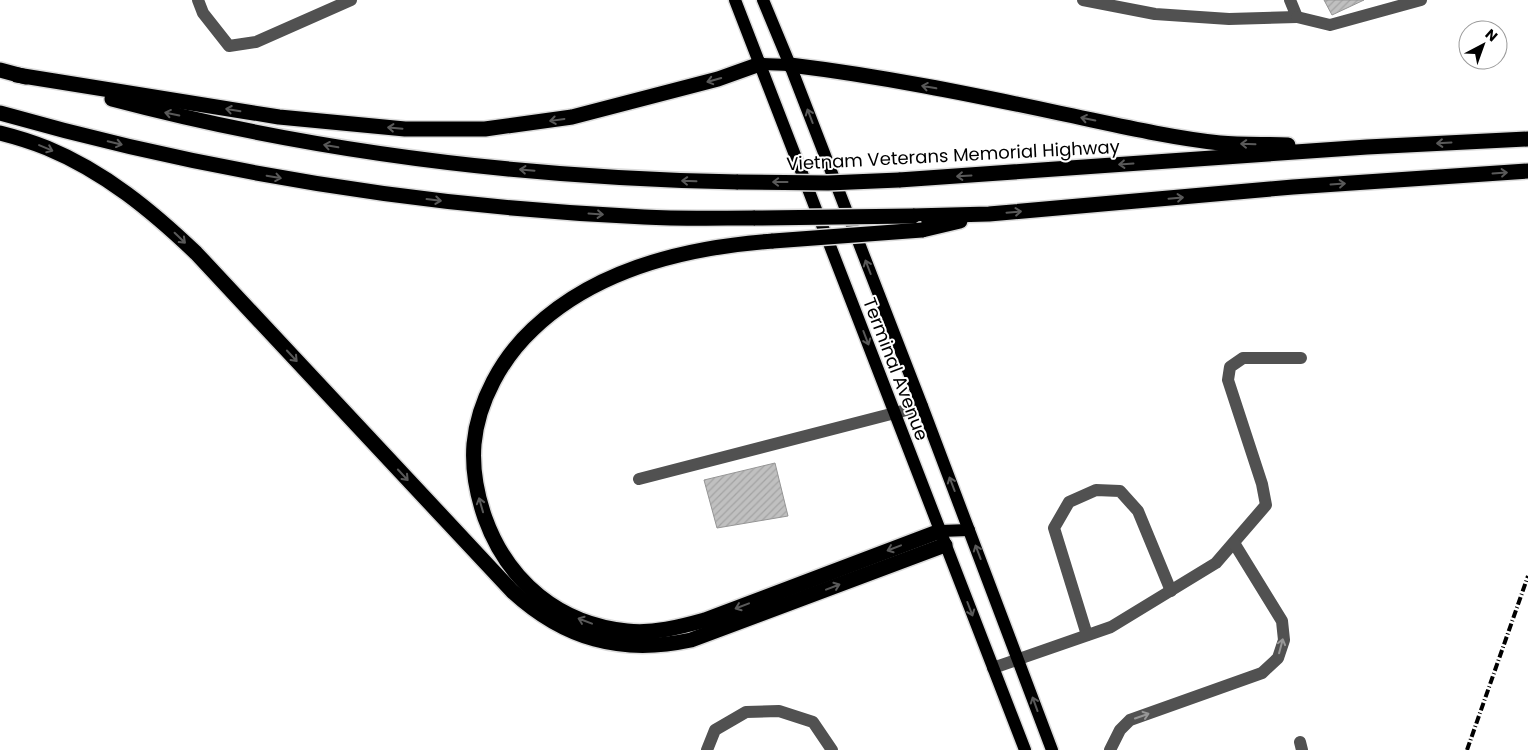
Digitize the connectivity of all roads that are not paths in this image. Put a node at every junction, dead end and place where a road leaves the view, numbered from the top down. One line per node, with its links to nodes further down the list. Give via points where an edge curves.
1 (198, 0): 2 (street, via 203,13 229,46 256,42)
2 (351, 0)
3 (735, 0): 9 (main road, Terminal Avenue)
4 (763, 0): 10 (main road, Terminal Avenue)
5 (1083, 0): 8 (street, via 1155,14 1229,19)
6 (1290, 0): 8 (street)
7 (1421, 0): 8 (street, via 1330,25)
8 (1297, 17)
9 (760, 64): 10 (main road); 12 (highway, one-way to 12, via 718,79 572,117 477,129 405,129 279,117); 21 (main road, Terminal Avenue, one-way to 21)
10 (790, 65): 16 (highway, one-way to 10, via 1221,143 1140,130 959,92); 20 (main road, Terminal Avenue, one-way to 10)
11 (0, 70): 12 (highway, Vietnam Veterans Memorial Highway)
12 (17, 75): 16 (highway, Vietnam Veterans Memorial Highway, one-way to 12, bridge, via 828,183 591,176 474,166 288,138 154,110)
13 (0, 113): 18 (highway, one-way to 18, bridge, via 242,171 458,203 625,216 755,218)
14 (0, 132): 24 (highway, one-way to 24, via 48,148 84,166 123,190 165,223 506,585 558,626 599,641 627,646 691,640)
15 (1528, 138): 16 (highway, Vietnam Veterans Memorial Highway, one-way to 16)
16 (1367, 147)
17 (1528, 171): 18 (highway, one-way to 17)
18 (989, 214): 24 (highway, one-way to 18, bridge, via 705,620 644,632 613,630 569,615 541,598 509,566 487,524 477,491 474,443 487,396 502,367 521,342 558,309 620,274 692,252 737,244 922,230)
19 (1301, 358): 25 (street, via 1243,358 1230,367 1228,380 1266,505)
20 (922, 406): 21 (street); 23 (main road, Terminal Avenue, one-way to 20)
21 (895, 413): 22 (street); 24 (main road, Terminal Avenue)
22 (639, 478)
23 (969, 530): 24 (main road); 28 (main road, Terminal Avenue, one-way to 23)
24 (943, 538): 29 (main road, Terminal Avenue, one-way to 29)
25 (1234, 542): 26 (street, via 1216,563); 34 (street, one-way to 25, via 1120,730 1130,720 1262,673 1278,658 1284,640 1282,621)
26 (1171, 591): 27 (street, via 1111,627); 27 (street, via 1138,510 1120,491 1096,490 1069,502 1054,528)
27 (1087, 635): 28 (street)
28 (1018, 659): 29 (street); 33 (main road, Terminal Avenue, one-way to 28)
29 (993, 668): 32 (main road, Terminal Avenue)
30 (707, 750): 31 (street, via 715,730 746,712 779,711 812,722)
31 (832, 750)
32 (1025, 750)
33 (1052, 750)
34 (1110, 750)

